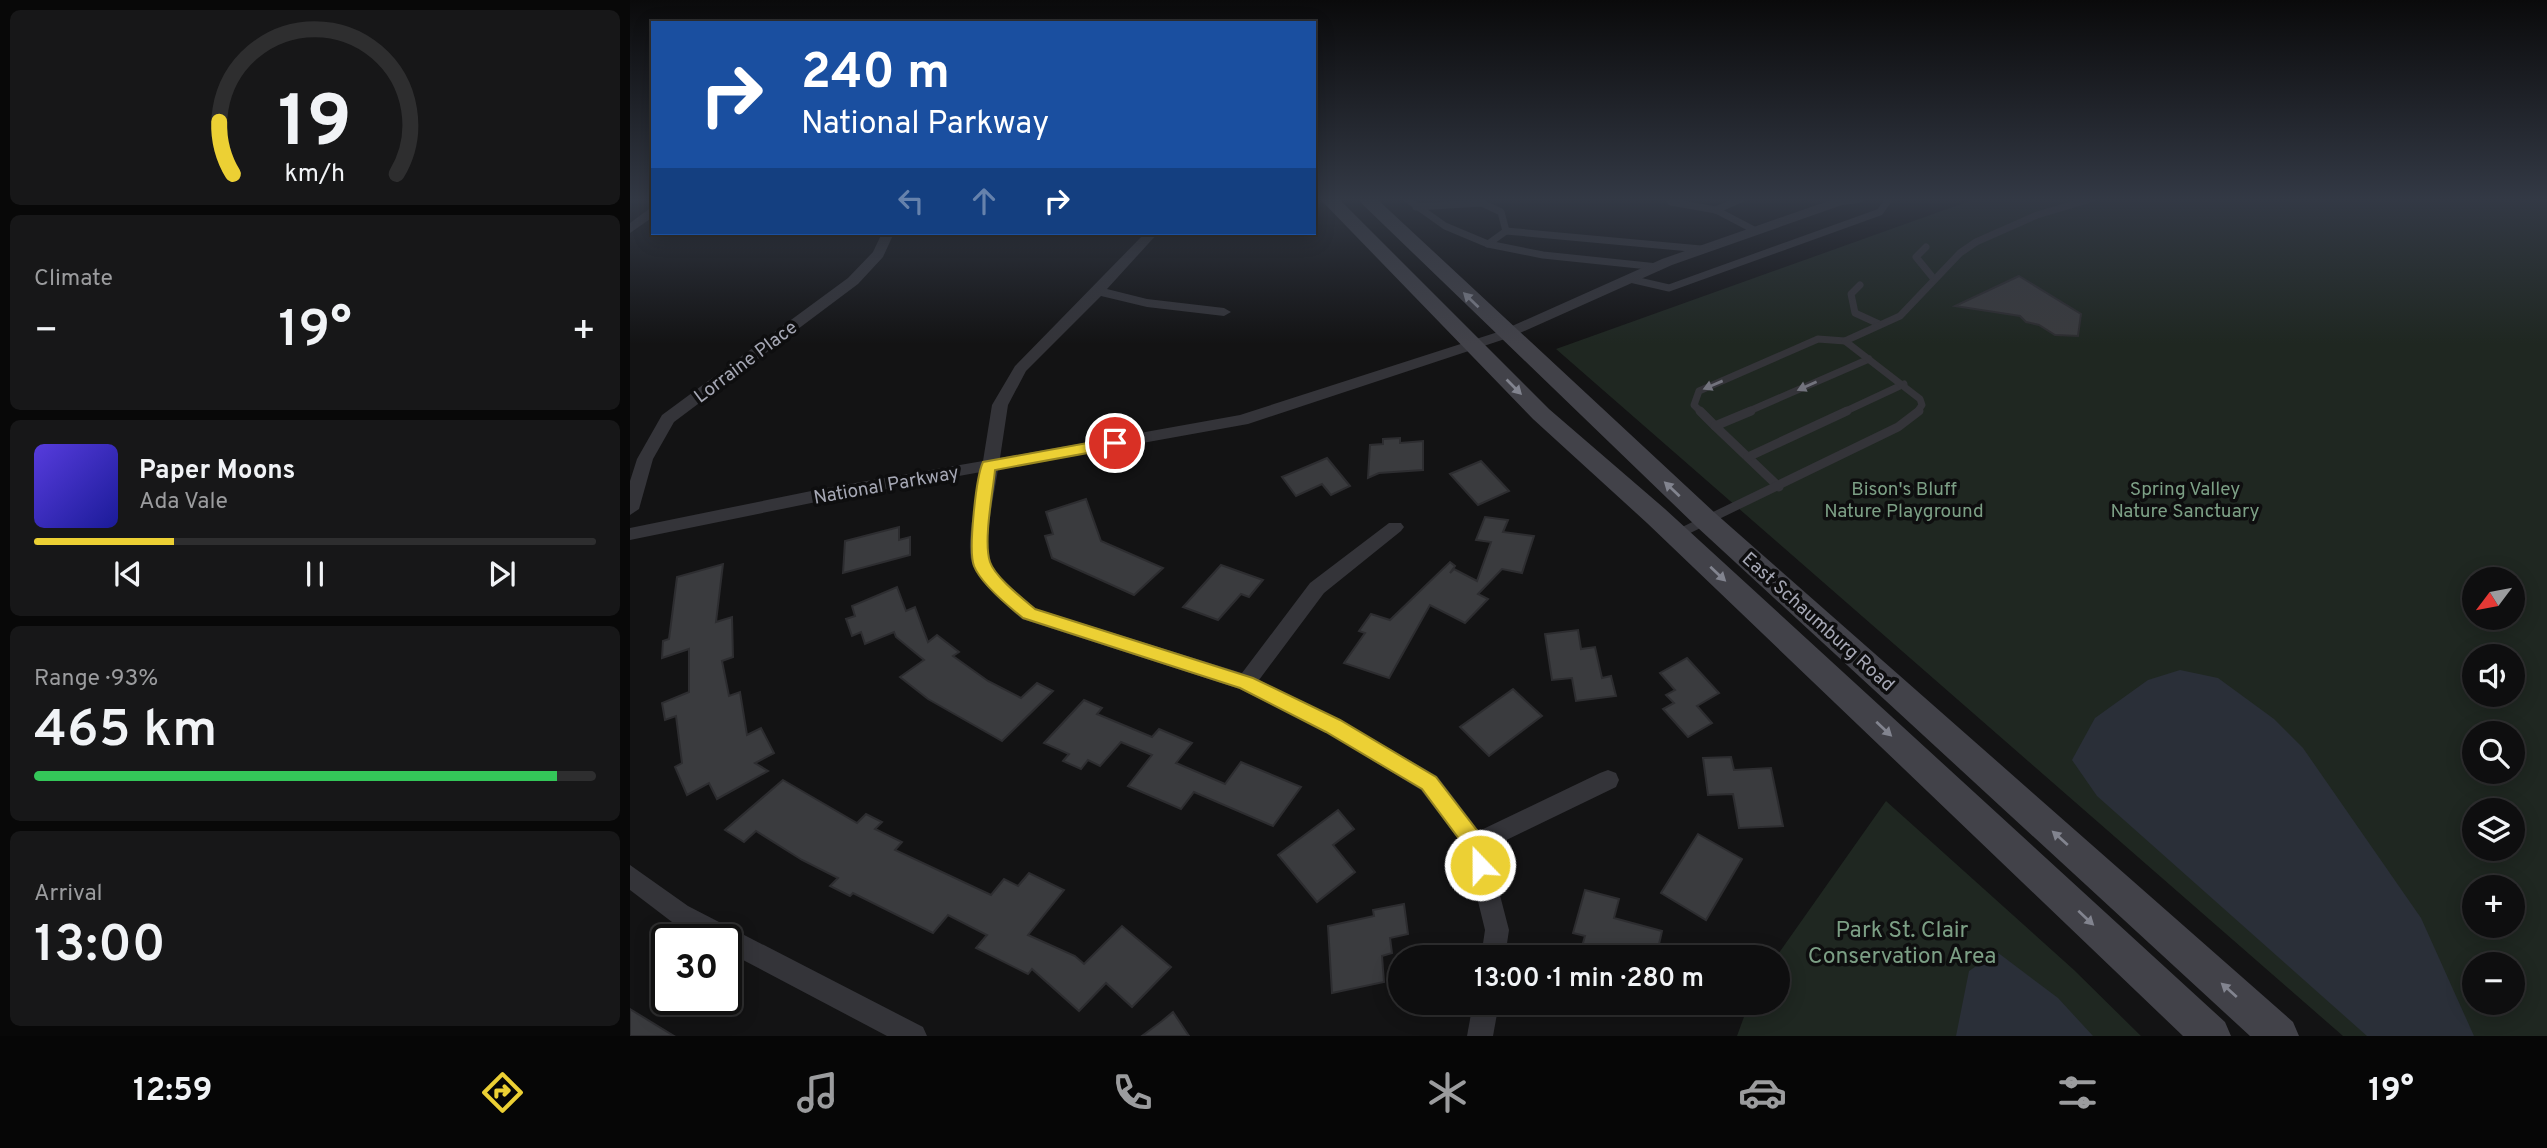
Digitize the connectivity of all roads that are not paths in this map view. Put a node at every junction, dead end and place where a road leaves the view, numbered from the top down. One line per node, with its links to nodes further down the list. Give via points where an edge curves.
1 (884, 247): 28 (street, Lorraine Place, via 853,281 668,419 645,459)
2 (1139, 247): 16 (street)
3 (1376, 247): 21 (main road, East Schaumburg Road)
4 (1416, 247): 19 (main road, East Schaumburg Road, one-way to 4)
5 (1505, 247): 12 (lane)
6 (1675, 247): 11 (lane)
7 (1710, 247): 11 (street, National Parkway)
8 (1782, 247): 13 (lane, via 1669,288)
9 (1926, 247): 14 (lane, via 1916,257)
10 (1969, 247): 14 (lane)
11 (1703, 250): 12 (street, National Parkway)
12 (1658, 267): 13 (street, National Parkway)
13 (1630, 279): 19 (street, National Parkway)
14 (1934, 279): 18 (lane, via 1911,308)
15 (1860, 285): 18 (lane, via 1851,294 1855,313)
16 (1098, 291): 17 (street, via 1147,303); 26 (street, via 1020,369 1000,405)
17 (1224, 312)
18 (1879, 324): 20 (lane)
19 (1506, 334): 21 (street, National Parkway); 29 (main road, East Schaumburg Road, one-way to 19)
20 (1845, 341): 22 (lane); 24 (lane, one-way to 24, via 1818,339 1699,391 1694,405)
21 (1472, 345): 26 (street, National Parkway, via 1242,420); 32 (main road, East Schaumburg Road, one-way to 32, via 1541,414)
22 (1869, 359): 23 (lane); 24 (lane, one-way to 24)
23 (1904, 384): 25 (lane); 27 (lane, via 1920,399 1917,413)
24 (1715, 426): 25 (lane)
25 (1748, 457): 27 (lane)
26 (988, 466): 31 (street, National Parkway); 33 (street, via 981,564 1029,614)
27 (1779, 487): 29 (lane)
28 (630, 509)
29 (1706, 520): 32 (lane); 42 (main road, East Schaumburg Road, one-way to 29)
30 (1395, 527): 33 (street, via 1317,588)
31 (630, 534)
32 (1677, 535): 41 (main road, East Schaumburg Road, one-way to 41)
33 (1246, 683): 35 (street, via 1333,726 1429,783)
34 (1608, 780): 35 (street)
35 (1475, 844): 37 (street, via 1497,930)
36 (630, 876): 39 (street, via 680,914)
37 (1495, 945)
38 (1484, 1015): 40 (street)
39 (914, 1036)
40 (1480, 1036)
41 (2211, 1036)
42 (2279, 1036)

